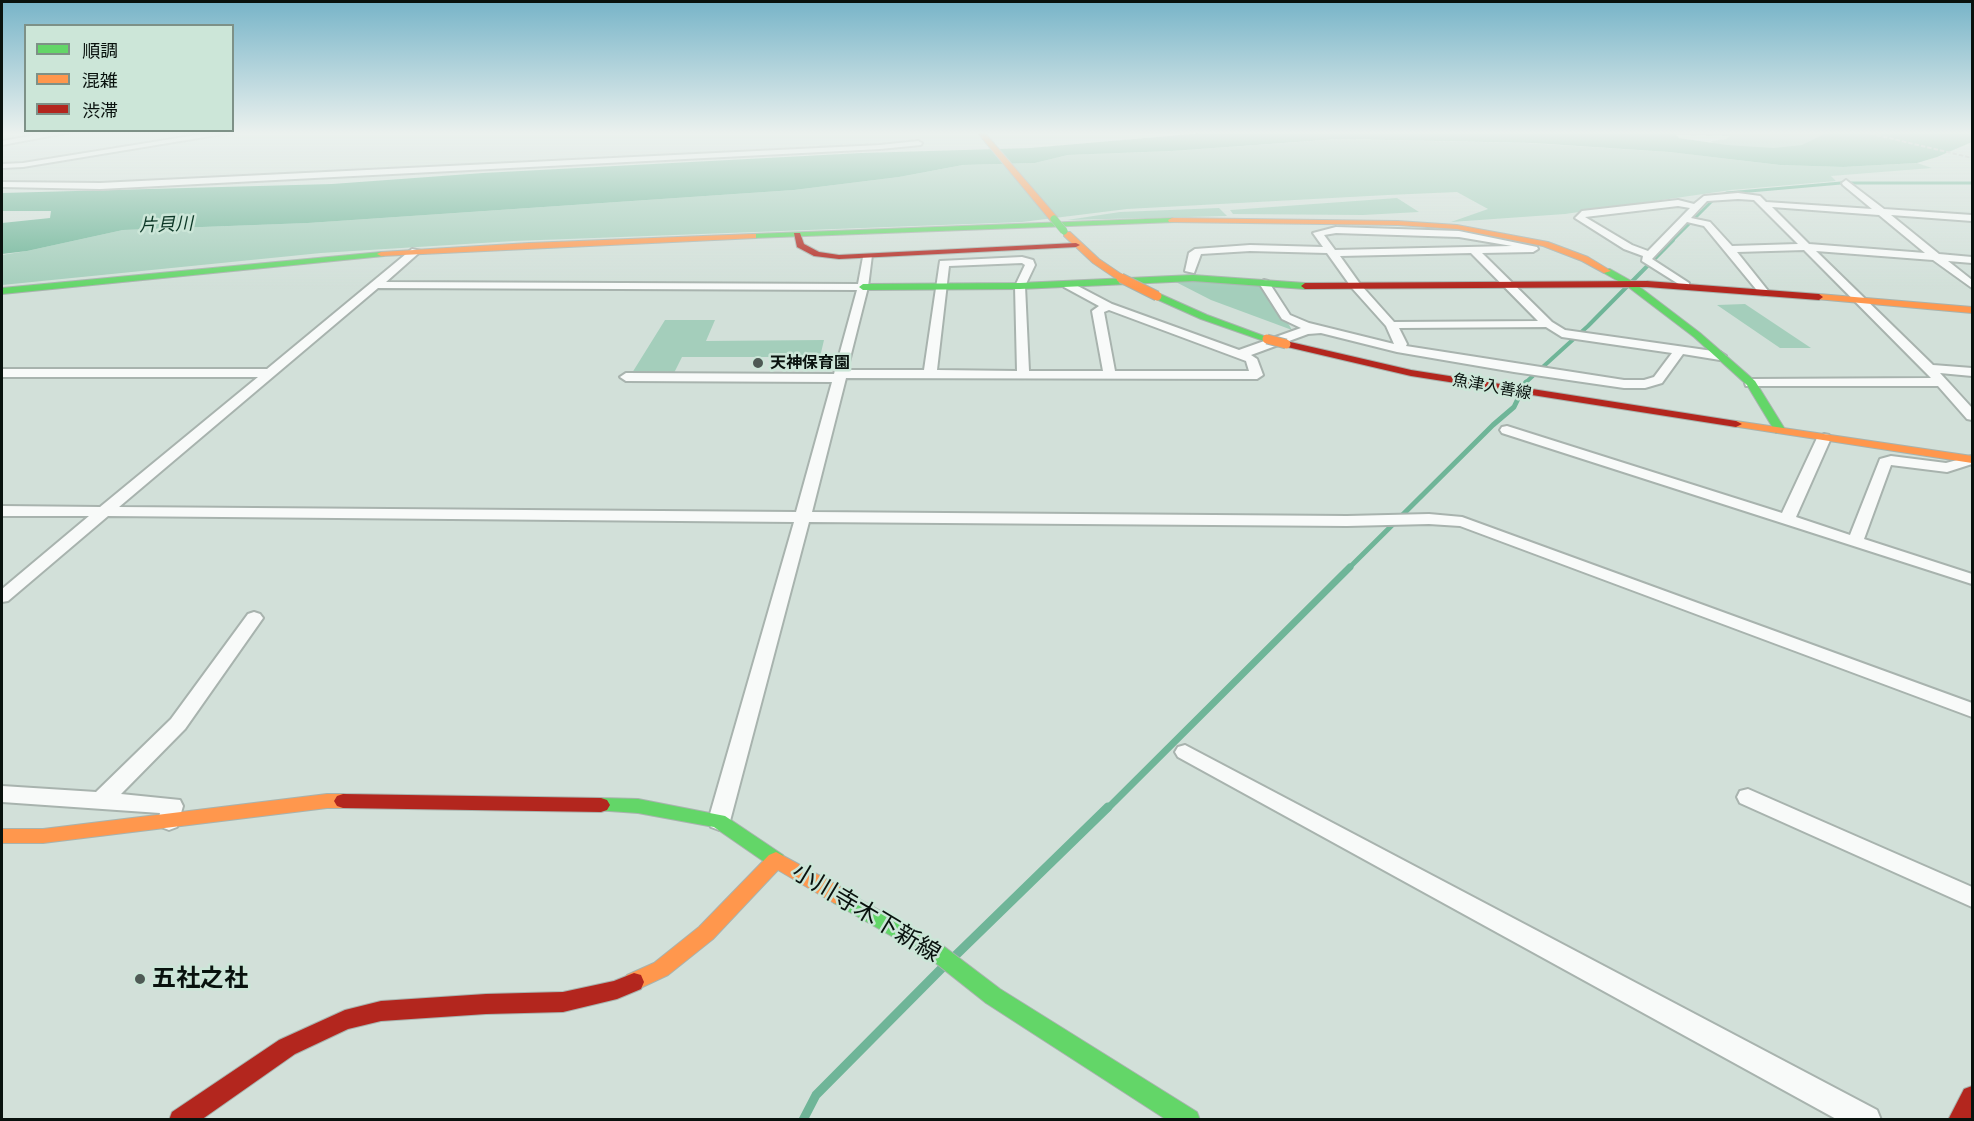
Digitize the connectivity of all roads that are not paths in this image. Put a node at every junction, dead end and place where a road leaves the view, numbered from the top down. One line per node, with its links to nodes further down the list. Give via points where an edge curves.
1 (132, 184): 4 (street)
2 (1024, 184): 11 (street, 魚津入善線, bridge)
3 (1848, 184): 7 (street)
4 (2, 185)
5 (1761, 204): 6 (street, via 1757,198 1738,196 1704,199); 7 (street); 12 (street)
6 (1697, 207): 8 (street); 17 (street, via 1678,203 1582,214 1580,218)
7 (1882, 212): 9 (street); 19 (street)
8 (1685, 219): 13 (street, via 1707,224); 17 (street)
9 (1972, 219)
10 (797, 235): 14 (street); 18 (street, via 800,245 817,254); 23 (street, via 1172,220 1457,227 1545,244 1585,259)
11 (1076, 244): 18 (street); 58 (street, 魚津入善線, bridge, via 1121,278 1157,296 1267,339 1391,369 1496,388)
12 (1806, 247): 13 (street); 19 (street); 35 (street)
13 (1729, 249): 34 (street)
14 (416, 251): 24 (street); 33 (street)
15 (1331, 251): 16 (street); 16 (street, via 1318,233 1336,230 1459,234 1533,249); 21 (street, via 1199,251 1194,253); 30 (street)
16 (1474, 251): 26 (street)
17 (1649, 255): 27 (street, via 1646,259)
18 (868, 257): 31 (street)
19 (1936, 257): 20 (street); 28 (street)
20 (1972, 260)
21 (1190, 271)
22 (1264, 283): 25 (street, via 1193,278); 30 (street); 40 (street, via 1286,317)
23 (1630, 284): 26 (street); 27 (street); 44 (street)
24 (378, 285): 31 (street); 48 (street)
25 (1068, 285): 29 (street); 36 (street)
26 (1509, 285): 30 (street); 38 (street)
27 (1685, 285): 34 (street)
28 (1972, 285)
29 (1020, 286): 32 (street); 32 (street, via 1030,265 1022,260 944,263); 50 (street)
30 (1356, 286): 39 (street)
31 (863, 287): 32 (street); 52 (street)
32 (941, 288): 49 (street)
33 (2, 291)
34 (1764, 292): 35 (street)
35 (1862, 301): 37 (street); 45 (street)
36 (1108, 306): 43 (street); 51 (street, via 1098,311)
37 (1972, 310)
38 (1548, 324): 39 (street); 42 (street, via 1562,333)
39 (1391, 325): 41 (street, via 1401,344)
40 (1324, 331): 41 (street); 43 (street, via 1307,330)
41 (1397, 348): 42 (street, via 1624,384 1658,380)
42 (1679, 351): 44 (street)
43 (1241, 354): 51 (street, via 1251,359 1257,375)
44 (1720, 356): 55 (street)
45 (1929, 368): 46 (street); 54 (street)
46 (1972, 372)
47 (2, 373): 48 (street)
48 (271, 373): 62 (street)
49 (930, 374): 50 (street); 52 (street)
50 (1023, 375): 51 (street)
51 (1110, 375)
52 (840, 376): 53 (street); 63 (street)
53 (626, 377)
54 (1940, 382): 55 (street); 56 (street)
55 (1751, 383): 58 (street)
56 (1972, 416)
57 (1507, 430): 64 (street)
58 (1780, 431): 59 (street, 魚津入善線)
59 (1824, 438): 60 (street, 魚津入善線); 64 (street)
60 (1971, 460): 65 (street, via 1947,468 1885,462)
61 (2, 511): 62 (street)
62 (105, 511): 63 (street); 67 (street)
63 (804, 516): 69 (street, via 1462,522); 75 (street)
64 (1787, 520): 65 (street)
65 (1855, 542): 66 (street)
66 (1972, 579)
67 (2, 597)
68 (254, 618): 73 (street, via 178,724)
69 (1972, 710)
70 (1185, 752): 82 (street)
71 (2, 794): 73 (street)
72 (1748, 797): 78 (street)
73 (101, 801): 74 (street, via 172,806)
74 (169, 820): 75 (street, via 327,801 638,806); 76 (street, via 43,836)
75 (719, 821): 77 (street)
76 (2, 836)
77 (776, 860): 80 (street, 小川寺木下新線, via 706,933 661,969 617,990 563,1002 381,1011 345,1020 286,1047); 81 (street, 小川寺木下新線, via 935,951 993,996)
78 (1972, 897)
79 (1972, 1097): 83 (street)
80 (180, 1119)
81 (1189, 1119)
82 (1867, 1119)
83 (1959, 1119)

